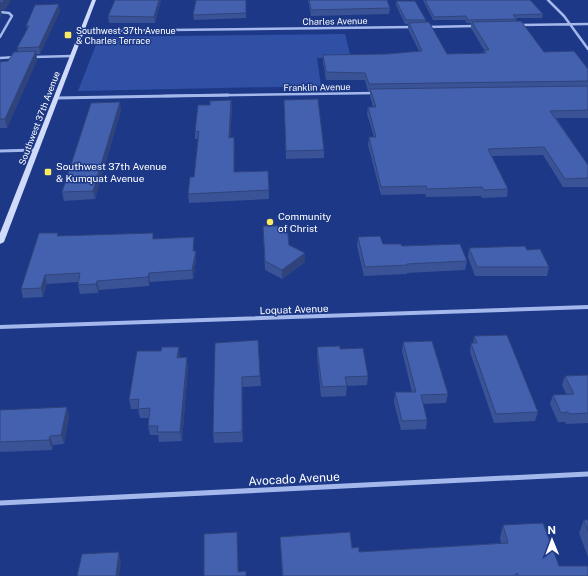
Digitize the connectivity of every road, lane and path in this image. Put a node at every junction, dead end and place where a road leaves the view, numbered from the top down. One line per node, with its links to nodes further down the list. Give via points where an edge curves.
1 (94, 0): 8 (main road, Southwest 37th Avenue)
2 (548, 0): 6 (street)
3 (0, 12): 9 (street, via 9,13 12,18)
4 (588, 24): 6 (street)
5 (514, 25): 6 (street)
6 (569, 25): 10 (street)
7 (483, 26): 8 (street, Charles Avenue)
8 (82, 31): 11 (main road, Southwest 37th Avenue)
9 (0, 37)
10 (588, 49)
11 (73, 56): 13 (street); 16 (main road, Southwest 37th Avenue)
12 (23, 57): 14 (street)
13 (30, 57)
14 (0, 58)
15 (379, 93): 16 (street, Franklin Avenue)
16 (56, 98): 17 (main road, Southwest 37th Avenue)
17 (36, 150): 18 (street); 19 (main road, Southwest 37th Avenue)
18 (0, 151)
19 (0, 242)
20 (588, 307): 21 (street, Loquat Avenue)
21 (0, 327)
22 (588, 474): 23 (street, Avocado Avenue)
23 (0, 503)

